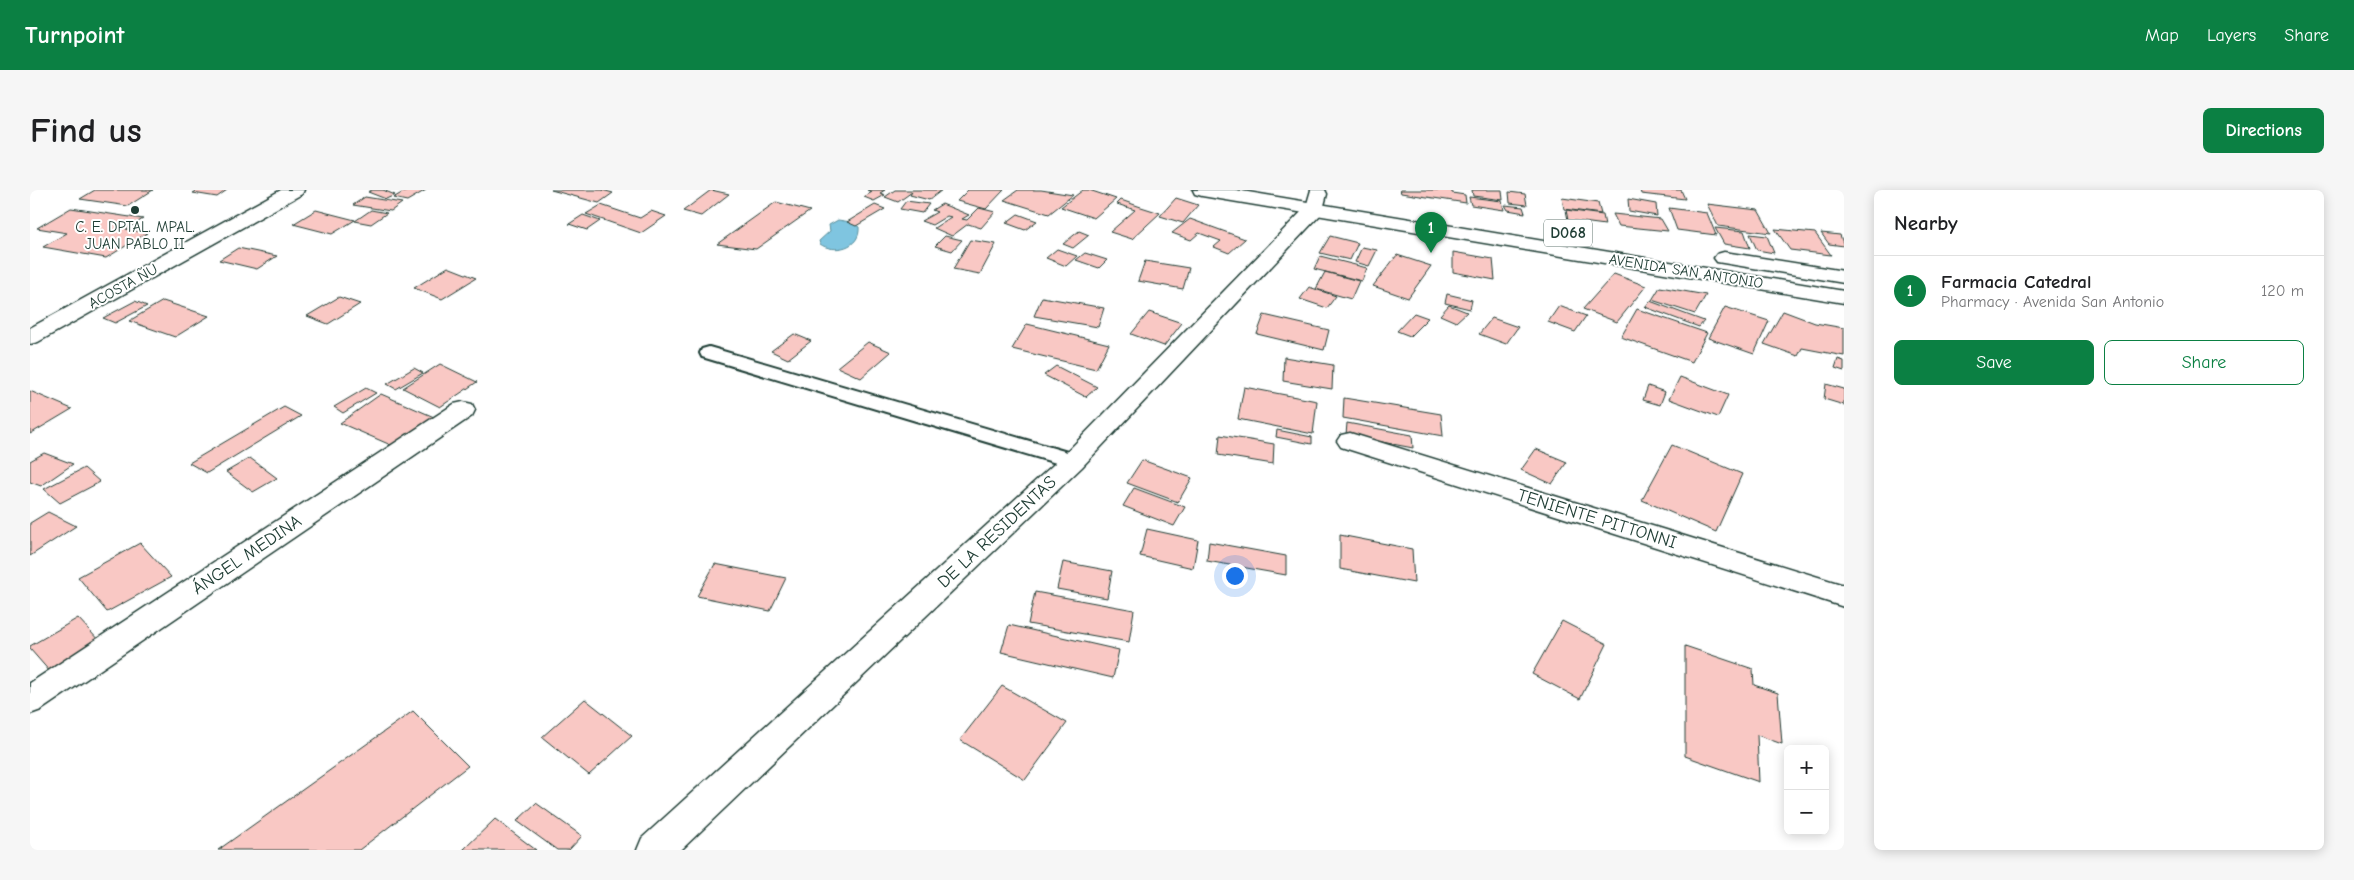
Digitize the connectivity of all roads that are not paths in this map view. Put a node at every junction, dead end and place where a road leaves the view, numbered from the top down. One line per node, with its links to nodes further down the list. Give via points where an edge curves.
1 (295, 190): 7 (street, ACOSTA ÑU)
2 (1202, 190): 4 (street, AVENIDA SAN ANTONIO / D068)
3 (1291, 190): 4 (street, AVENIDA SAN ANTONIO / D068)
4 (1317, 198): 5 (street, AVENIDA SAN ANTONIO / D068); 6 (street, AVENIDA SAN ANTONIO / D068); 11 (street, DE LA RESIDENTAS)
5 (1844, 277)
6 (1844, 297)
7 (30, 338)
8 (709, 353): 11 (lane)
9 (463, 410): 13 (street, ÁNGEL MEDINA)
10 (1350, 441): 12 (street, TENIENTE PITTONNI)
11 (1073, 461): 14 (street, DE LA RESIDENTAS)
12 (1844, 596)
13 (30, 700)
14 (655, 850)

